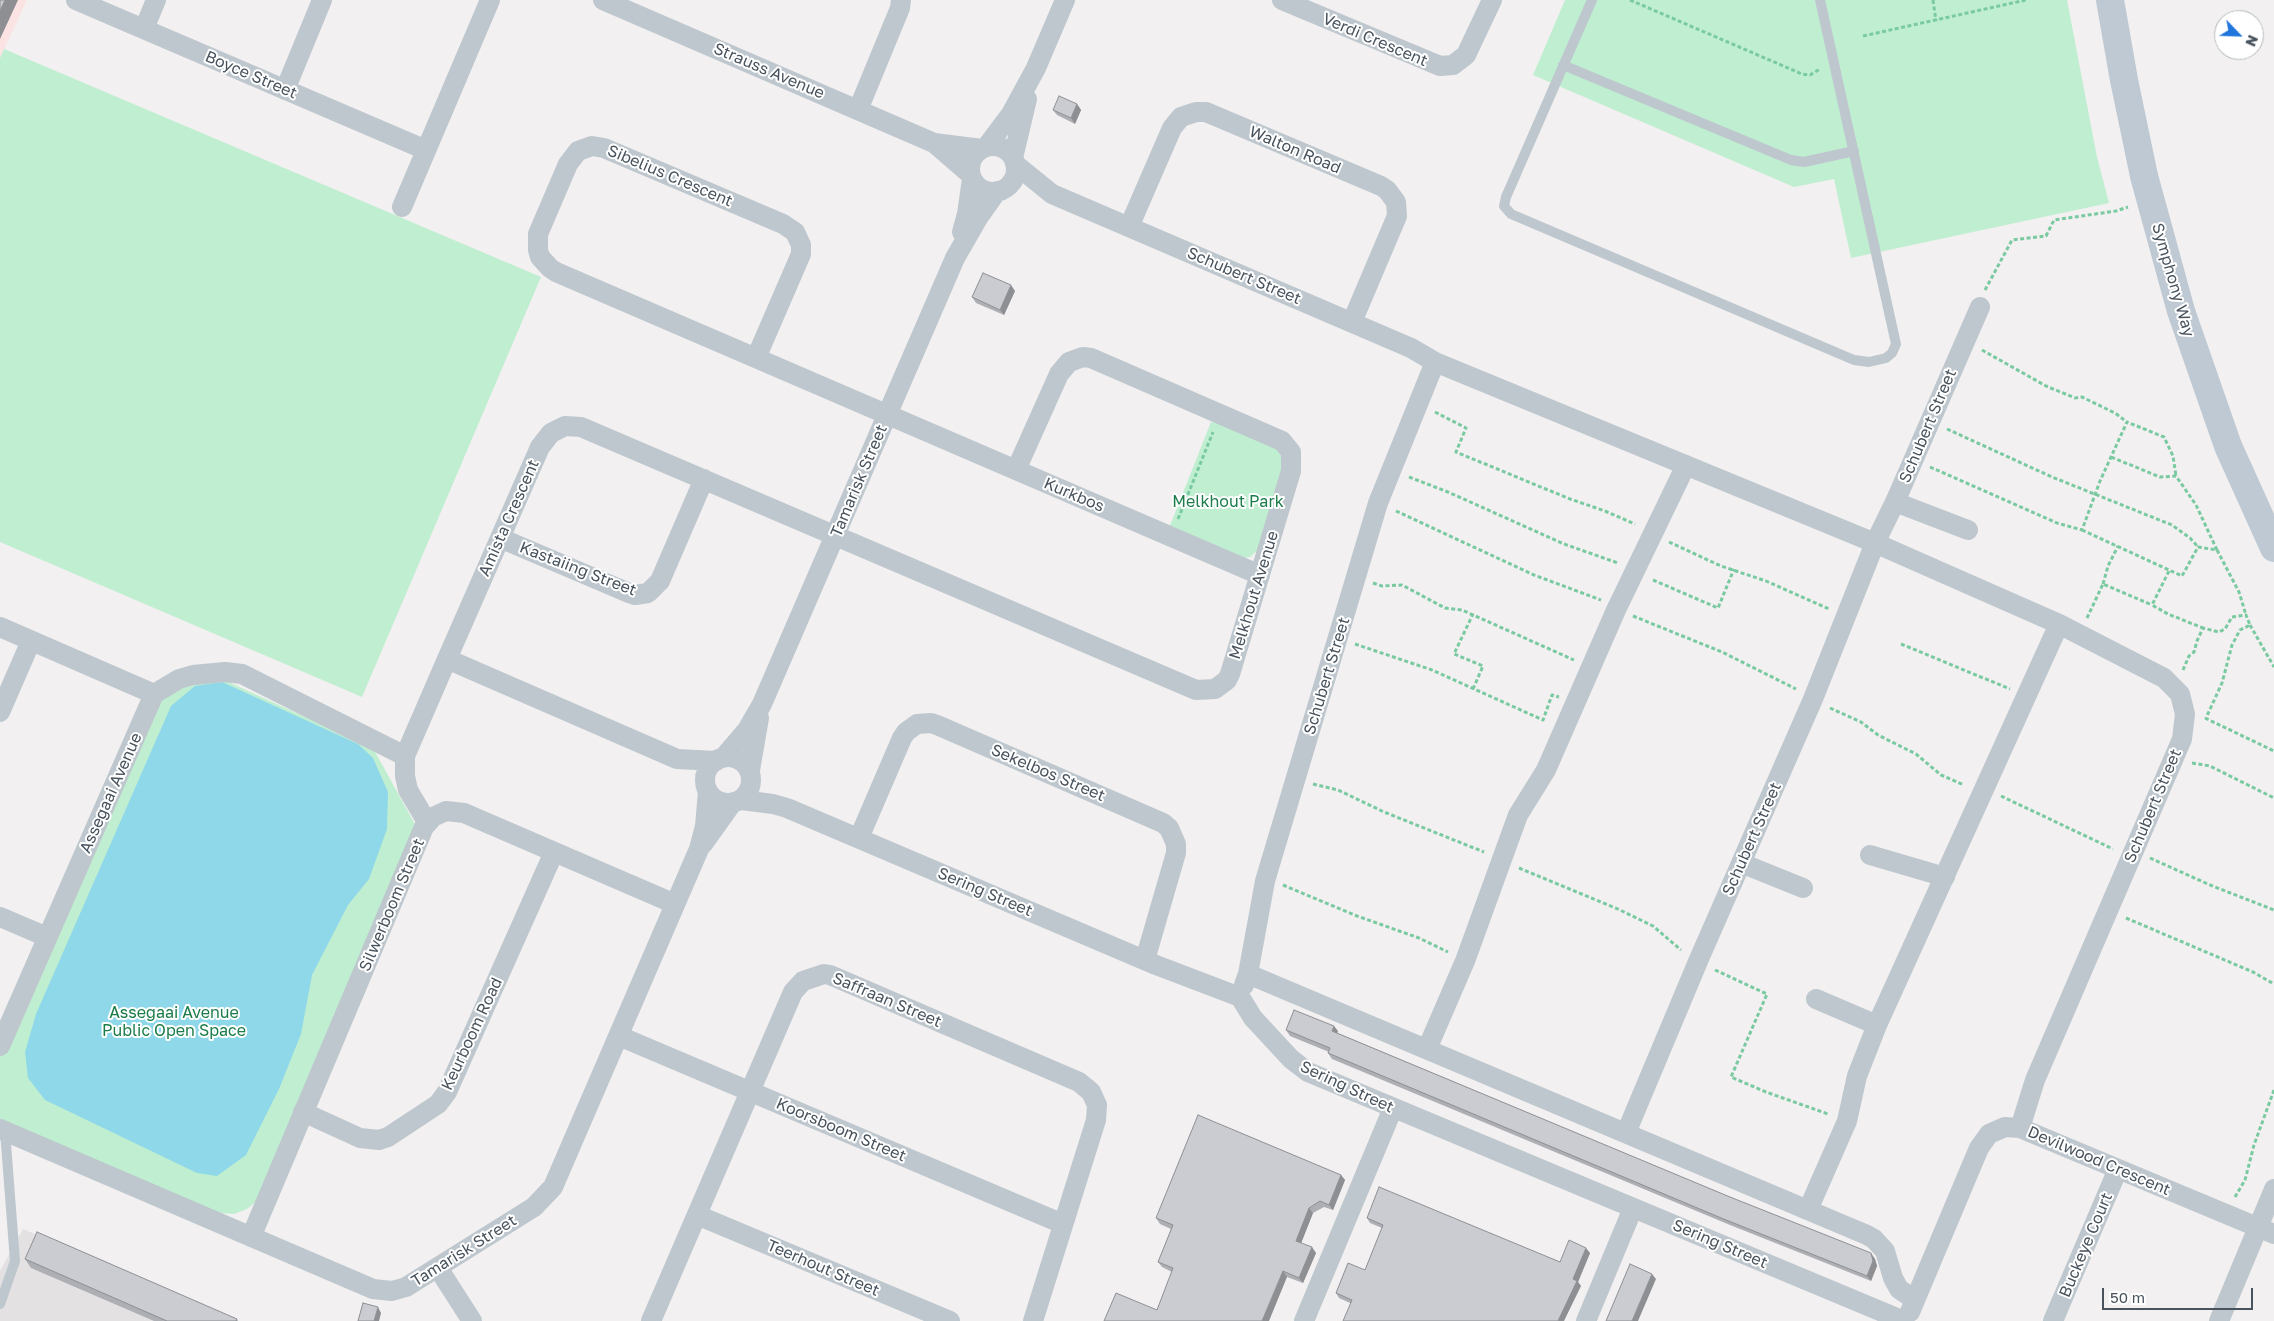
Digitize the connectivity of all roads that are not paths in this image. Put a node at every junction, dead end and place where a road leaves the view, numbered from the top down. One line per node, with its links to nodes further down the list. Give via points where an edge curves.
1 (76, 0): 14 (street, Boyce Street)
2 (156, 0): 14 (street)
3 (322, 0): 17 (street)
4 (490, 0): 21 (street)
5 (603, 0): 13 (street, Strauss Avenue)
6 (901, 0): 18 (street)
7 (1066, 0): 16 (street)
8 (1282, 0): 9 (street, Verdi Crescent, via 1440,66 1453,64 1466,56)
9 (1492, 0)
10 (1592, 0): 15 (lane)
11 (1820, 0): 22 (lane)
12 (2110, 0): 43 (main road, Symphony Way, via 2144,176 2181,311 2228,446)
13 (639, 7): 18 (street, Strauss Avenue)
14 (144, 29): 17 (street, Boyce Street)
15 (1563, 65): 22 (lane, via 1791,160 1804,162); 22 (lane, via 1506,197 1504,206 1511,214 1854,360 1869,362 1886,358 1896,344)
16 (1036, 68): 20 (street, via 1010,114); 23 (street, via 1021,117)
17 (285, 90): 21 (street, Boyce Street)
18 (858, 110): 19 (street, Strauss Avenue)
19 (934, 143): 20 (street, Strauss Avenue); 24 (street, Strauss Avenue)
20 (985, 148): 23 (street, via 1002,148); 24 (street, via 972,159)
21 (426, 150): 27 (street)
22 (1854, 151)
23 (1014, 161): 25 (street, via 1014,179); 26 (street, Schubert Street)
24 (971, 177): 25 (street, via 987,191); 29 (street, Tamarisk Street, via 967,214)
25 (1000, 190): 26 (street, Schubert Street); 29 (street, Tamarisk Street, via 978,218)
26 (1052, 194): 28 (street, Schubert Street)
27 (402, 207)
28 (1129, 227): 31 (street, Schubert Street); 31 (street, Walton Road, via 1172,128 1181,117 1196,112 1206,112 1380,186 1392,195 1398,216)
29 (955, 258): 34 (street, Tamarisk Street)
30 (1980, 307): 38 (street, Schubert Street)
31 (1352, 322): 33 (street, Schubert Street)
32 (756, 358): 32 (street, Sibelius Crescent, via 556,272 545,264 538,250 538,234 568,164 578,151 592,146 604,148 795,232 801,254); 34 (street, Sibelius Crescent)
33 (1436, 362): 35 (street, Schubert Street); 71 (street, Schubert Street, via 1378,503 1265,881)
34 (887, 414): 36 (street, Kurkbos); 40 (street, Tamarisk Street)
35 (1686, 466): 42 (street, Schubert Street); 77 (street, via 1546,770 1518,815 1466,962)
36 (1016, 470): 44 (street, Kurkbos); 44 (street, Melkhout Avenue, via 1059,374 1075,358 1091,358 1221,413 1276,437 1287,446 1292,458)
37 (704, 479): 40 (street, Amista Crescent); 41 (street, Amista Crescent, via 581,427 565,426 551,432 540,447); 41 (street, Kastaiing Street, via 660,581 648,593 635,595)
38 (1895, 502): 39 (street); 42 (street, Schubert Street)
39 (1968, 530)
40 (835, 535): 44 (street, Melkhout Avenue, via 1202,691 1221,685 1230,674); 50 (street, Tamarisk Street)
41 (500, 538): 48 (street, Amista Crescent)
42 (1875, 543): 45 (street, Schubert Street); 64 (street, Schubert Street, via 1813,700)
43 (2274, 548)
44 (1260, 575)
45 (2058, 624): 65 (street); 81 (street, Schubert Street, via 2164,678 2180,694 2185,714 2182,739 2036,1080)
46 (0, 627): 47 (street)
47 (31, 641): 49 (street); 51 (street)
48 (447, 659): 52 (street, Amista Crescent); 53 (street)
49 (154, 694): 52 (street, via 179,679 193,675 242,674); 69 (street, Assegaai Avenue)
50 (762, 704): 54 (street, Tamarisk Street, via 747,730); 55 (street, Tamarisk Street)
51 (0, 712)
52 (405, 756): 59 (street, via 408,790)
53 (677, 759): 54 (street); 56 (street)
54 (720, 759): 55 (street, via 741,761); 56 (street, via 706,775)
55 (751, 773): 57 (street, via 749,788); 58 (street, Sering Street, via 775,800)
56 (707, 787): 57 (street, via 720,801); 61 (street, Tamarisk Street, via 705,826)
57 (737, 801): 58 (street, Sering Street); 61 (street, Tamarisk Street)
58 (787, 808): 60 (street, Sering Street)
59 (427, 822): 62 (street, Silwerboom Street, via 446,811 464,813); 80 (street, Silwerboom Street)
60 (859, 838): 70 (street, Sering Street); 70 (street, Sekelbos Street, via 906,732 918,724 937,725 1169,828 1176,853)
61 (699, 849): 67 (street, Tamarisk Street)
62 (554, 852): 67 (street, Silwerboom Street); 80 (street, Keurboom Road, via 447,1092 438,1104 388,1137 378,1140 360,1138)
63 (1870, 855): 65 (street)
64 (1741, 863): 66 (street); 83 (street, Schubert Street)
65 (1945, 877): 74 (street)
66 (1802, 888)
67 (675, 904): 75 (street, Tamarisk Street)
68 (0, 917): 69 (street)
69 (48, 937): 76 (street, Assegaai Avenue)
70 (1144, 960): 72 (street, Sering Street)
71 (1248, 974): 72 (street, Schubert Street); 77 (street)
72 (1240, 997): 79 (street, Sering Street, via 1253,1018 1300,1067)
73 (1816, 999): 74 (street)
74 (1877, 1025): 87 (street, via 1857,1076 1847,1120)
75 (619, 1036): 78 (street, Koorsboom Street); 92 (street, Tamarisk Street, via 553,1187 534,1207)
76 (0, 1046)
77 (1427, 1050): 83 (street)
78 (750, 1092): 88 (street, Saffraan Street); 89 (street, Koorsboom Street); 89 (street, Saffraan Street, via 793,992 803,980 830,975 1079,1082 1091,1092 1097,1105 1096,1120)
79 (1393, 1108): 86 (street, Sering Street); 100 (street)
80 (303, 1112): 91 (street, Silwerboom Street)
81 (2020, 1128): 84 (street, Devilwood Crescent); 93 (street, Devilwood Crescent, via 2005,1127 1983,1140)
82 (2, 1130): 91 (street, Tamarisk Street); 94 (lane, via 15,1261)
83 (1626, 1133): 87 (street)
84 (2118, 1169): 90 (street, Devilwood Crescent); 103 (street, Buckeye Court)
85 (2274, 1189): 90 (street)
86 (1633, 1208): 101 (street); 102 (street, Sering Street)
87 (1808, 1210): 93 (street, via 1874,1239 1888,1258 1896,1284 1906,1296)
88 (697, 1215): 97 (street, Saffraan Street); 98 (street, Teerhout Street)
89 (1063, 1224): 99 (street, Saffraan Street)
90 (2266, 1230): 95 (street)
91 (251, 1236): 92 (street, Tamarisk Street, via 382,1291 406,1287)
92 (438, 1268): 96 (street)
93 (1915, 1300): 102 (street, Devilwood Crescent)
94 (0, 1304)
95 (2223, 1320)
96 (472, 1321)
97 (651, 1321)
98 (950, 1321)
99 (1033, 1321)
100 (1304, 1321)
101 (1586, 1321)
102 (1905, 1321)
103 (2053, 1321)

